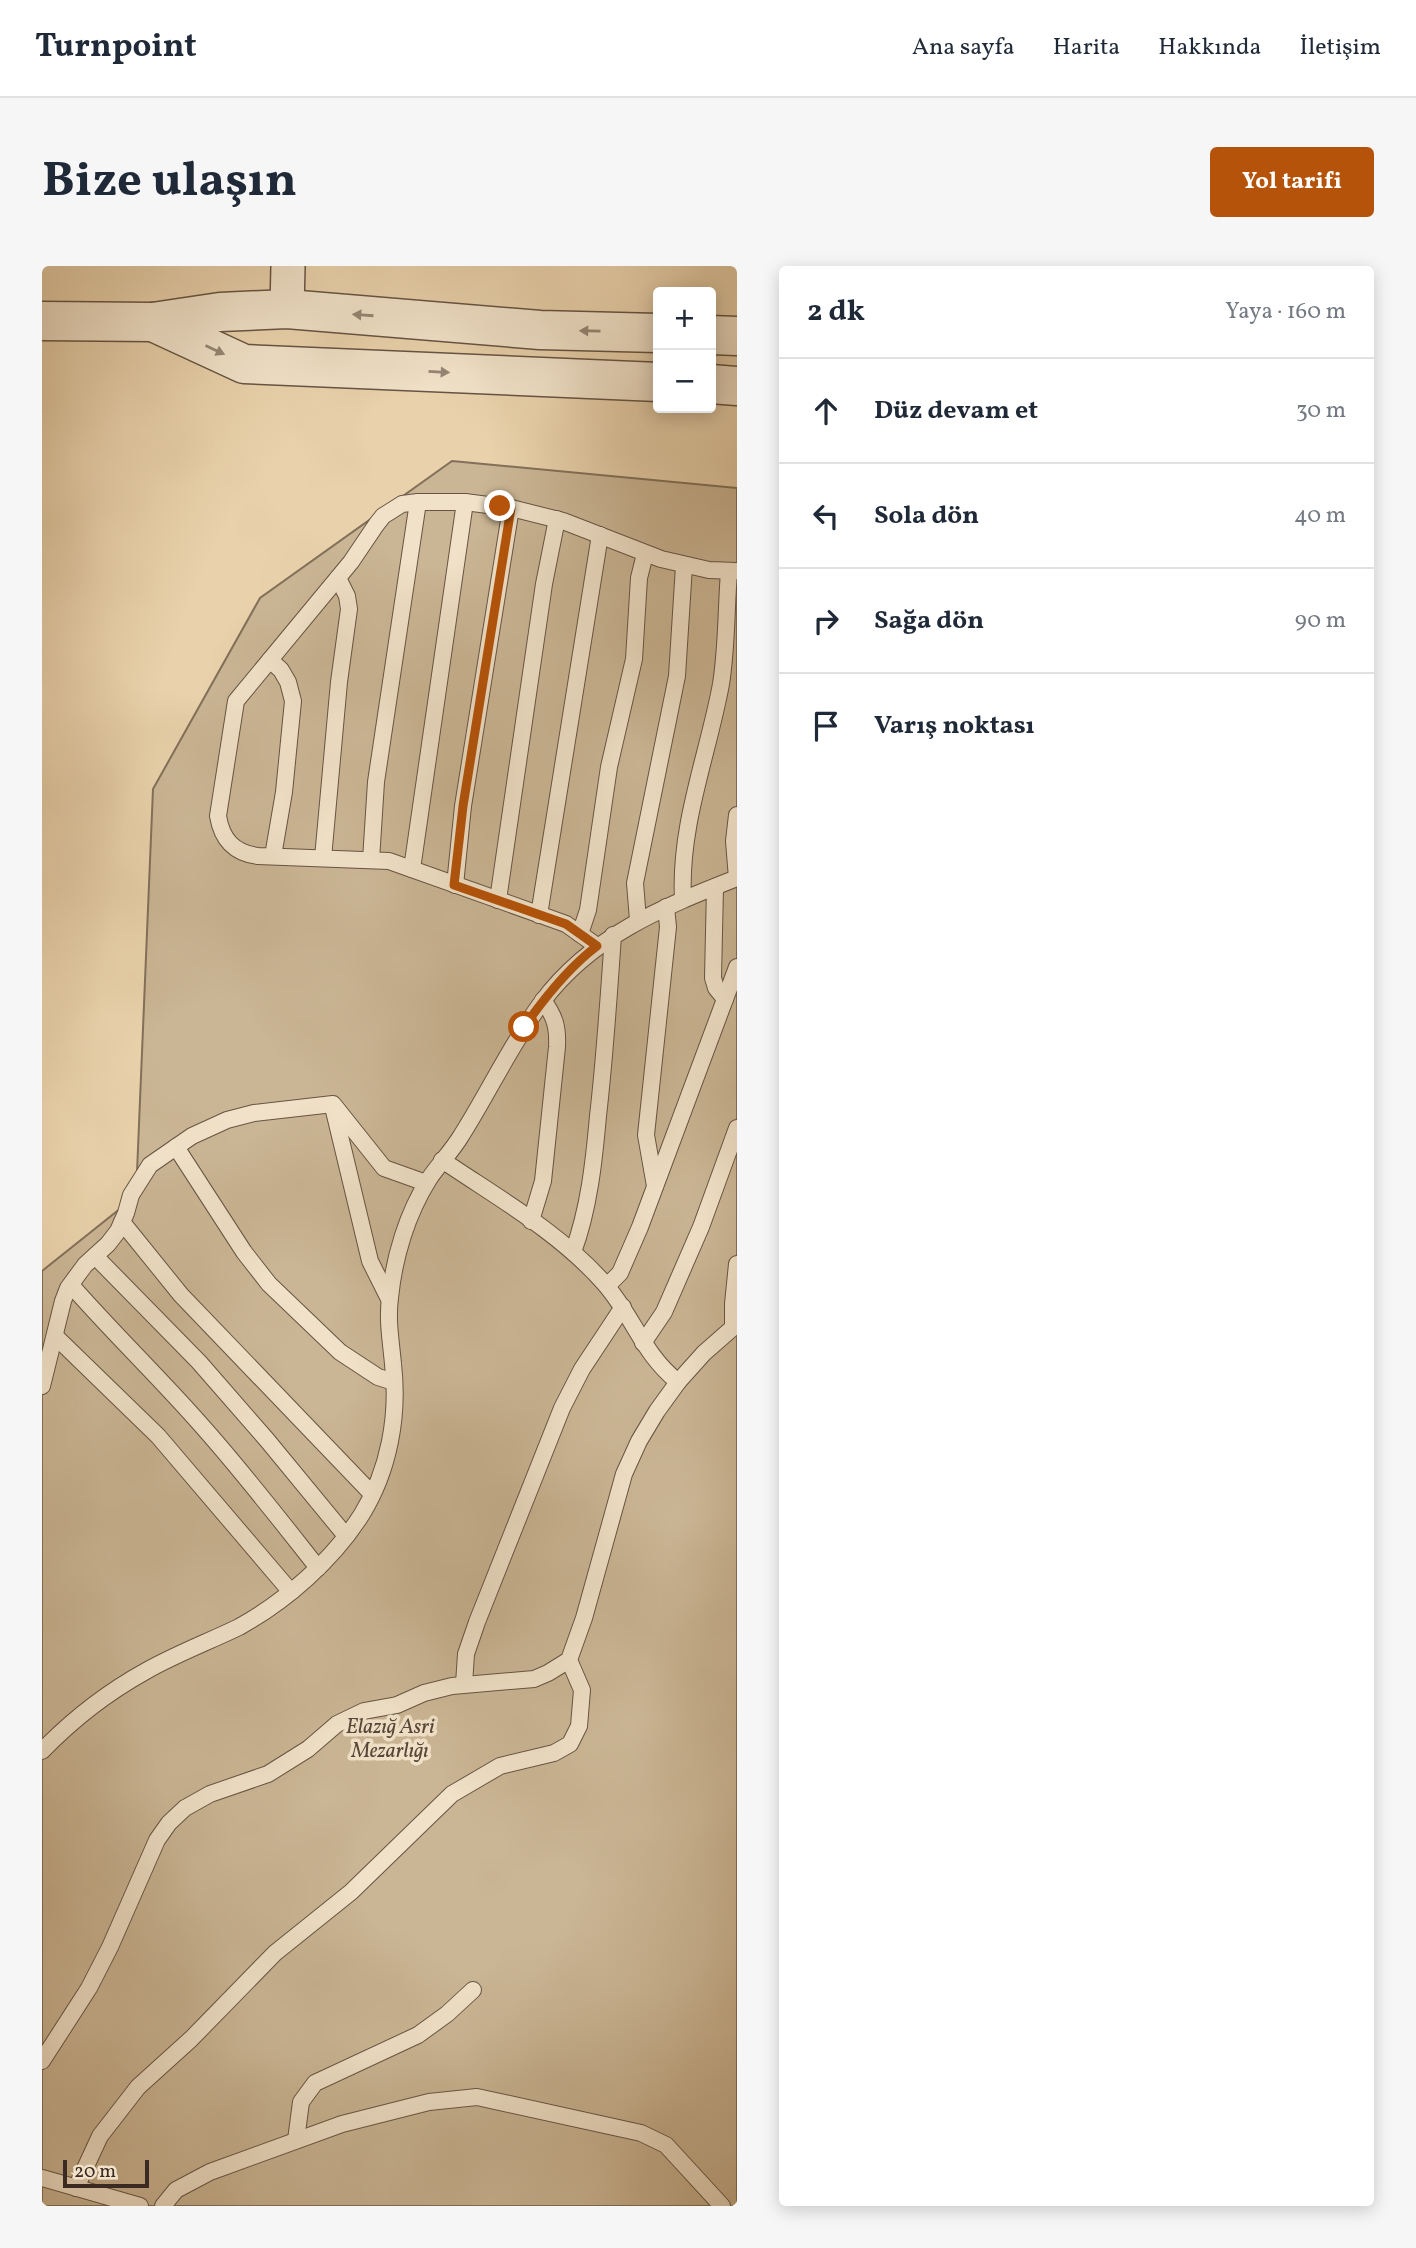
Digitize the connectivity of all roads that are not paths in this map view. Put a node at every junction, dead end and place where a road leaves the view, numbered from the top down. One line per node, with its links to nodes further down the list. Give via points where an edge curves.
1 (288, 266): 2 (street)
2 (287, 309): 4 (street); 5 (street, one-way to 2, via 540,330)
3 (42, 321): 4 (street)
4 (153, 322): 8 (street, one-way to 8, via 244,364)
5 (653, 333)
6 (716, 335): 7 (street)
7 (737, 337)
8 (653, 382)
9 (716, 384): 10 (street)
10 (737, 386)
11 (418, 502): 12 (lane); 19 (lane, via 383,516); 24 (lane, via 376,782)
12 (465, 502): 13 (lane); 25 (lane)
13 (511, 508): 14 (lane); 26 (lane)
14 (557, 519): 15 (lane); 29 (lane)
15 (600, 534): 16 (lane); 31 (lane)
16 (645, 554): 17 (lane); 33 (lane, via 634,659 614,740 588,909)
17 (684, 565): 18 (lane); 32 (lane, via 677,676 635,883)
18 (733, 572): 28 (lane, via 723,670 692,802)
19 (338, 578): 20 (lane); 23 (lane, via 349,609)
20 (271, 660): 22 (lane, via 288,682 293,701); 22 (lane, via 236,701 219,817 226,841 235,849)
21 (737, 815): 27 (lane, via 737,878)
22 (273, 856): 23 (lane)
23 (323, 858): 24 (lane)
24 (371, 860): 25 (lane)
25 (412, 869): 26 (lane)
26 (454, 885): 29 (lane)
27 (715, 887): 28 (lane); 37 (lane, via 713,978)
28 (683, 899): 30 (lane)
29 (498, 900): 31 (lane)
30 (666, 907): 32 (lane); 44 (lane, via 668,927 646,1135)
31 (540, 915): 33 (lane)
32 (638, 919): 34 (lane)
33 (579, 934): 35 (lane)
34 (613, 935): 35 (lane); 47 (lane, via 596,1141 583,1225)
35 (597, 946): 38 (lane)
36 (737, 967): 37 (lane)
37 (725, 999): 44 (lane)
38 (543, 1000): 42 (lane); 45 (lane, via 558,1026 557,1047 543,1181)
39 (333, 1104): 41 (lane, via 227,1120); 43 (lane, via 384,1168); 52 (lane, via 370,1261)
40 (735, 1139): 56 (lane, via 664,1312)
41 (176, 1147): 46 (lane, via 150,1165 131,1195); 57 (lane, via 269,1284 340,1352)
42 (442, 1160): 43 (lane); 45 (lane)
43 (426, 1183): 52 (lane, via 403,1234)
44 (655, 1186): 51 (lane, via 620,1273)
45 (531, 1221): 47 (lane)
46 (122, 1222): 48 (lane); 60 (lane, via 181,1295)
47 (573, 1252): 51 (lane)
48 (95, 1256): 50 (lane); 61 (lane, via 199,1362)
49 (737, 1264): 54 (lane)
50 (71, 1284): 55 (lane); 62 (lane, via 210,1435)
51 (607, 1286): 53 (lane)
52 (389, 1299): 57 (lane)
53 (623, 1307): 56 (lane); 65 (lane, via 562,1408 477,1622 466,1654)
54 (735, 1326): 58 (lane)
55 (55, 1336): 59 (lane); 63 (lane, via 158,1436)
56 (643, 1343): 58 (lane)
57 (394, 1382): 60 (lane, via 389,1446)
58 (678, 1382): 64 (lane, via 645,1431 624,1474)
59 (42, 1386)
60 (372, 1494): 61 (lane)
61 (346, 1536): 62 (lane)
62 (318, 1568): 63 (lane)
63 (291, 1592): 66 (lane, via 241,1625 179,1653 113,1691)
64 (569, 1660): 65 (lane, via 534,1679); 71 (lane, via 582,1690 579,1726 570,1744 554,1753 500,1766 452,1794 351,1892 275,1953 138,2087 100,2136)
65 (464, 1684): 68 (lane, via 349,1717 289,1763 185,1808 157,1840 89,1988)
66 (42, 1751)
67 (473, 1990): 69 (lane, via 418,2035 315,2083 301,2102)
68 (42, 2061)
69 (296, 2140): 73 (lane, via 210,2172 176,2190); 74 (lane, via 429,2102 477,2098 641,2133 666,2145)
70 (42, 2178): 71 (lane)
71 (76, 2188): 72 (lane)
72 (140, 2206)
73 (163, 2206)
74 (722, 2206)

